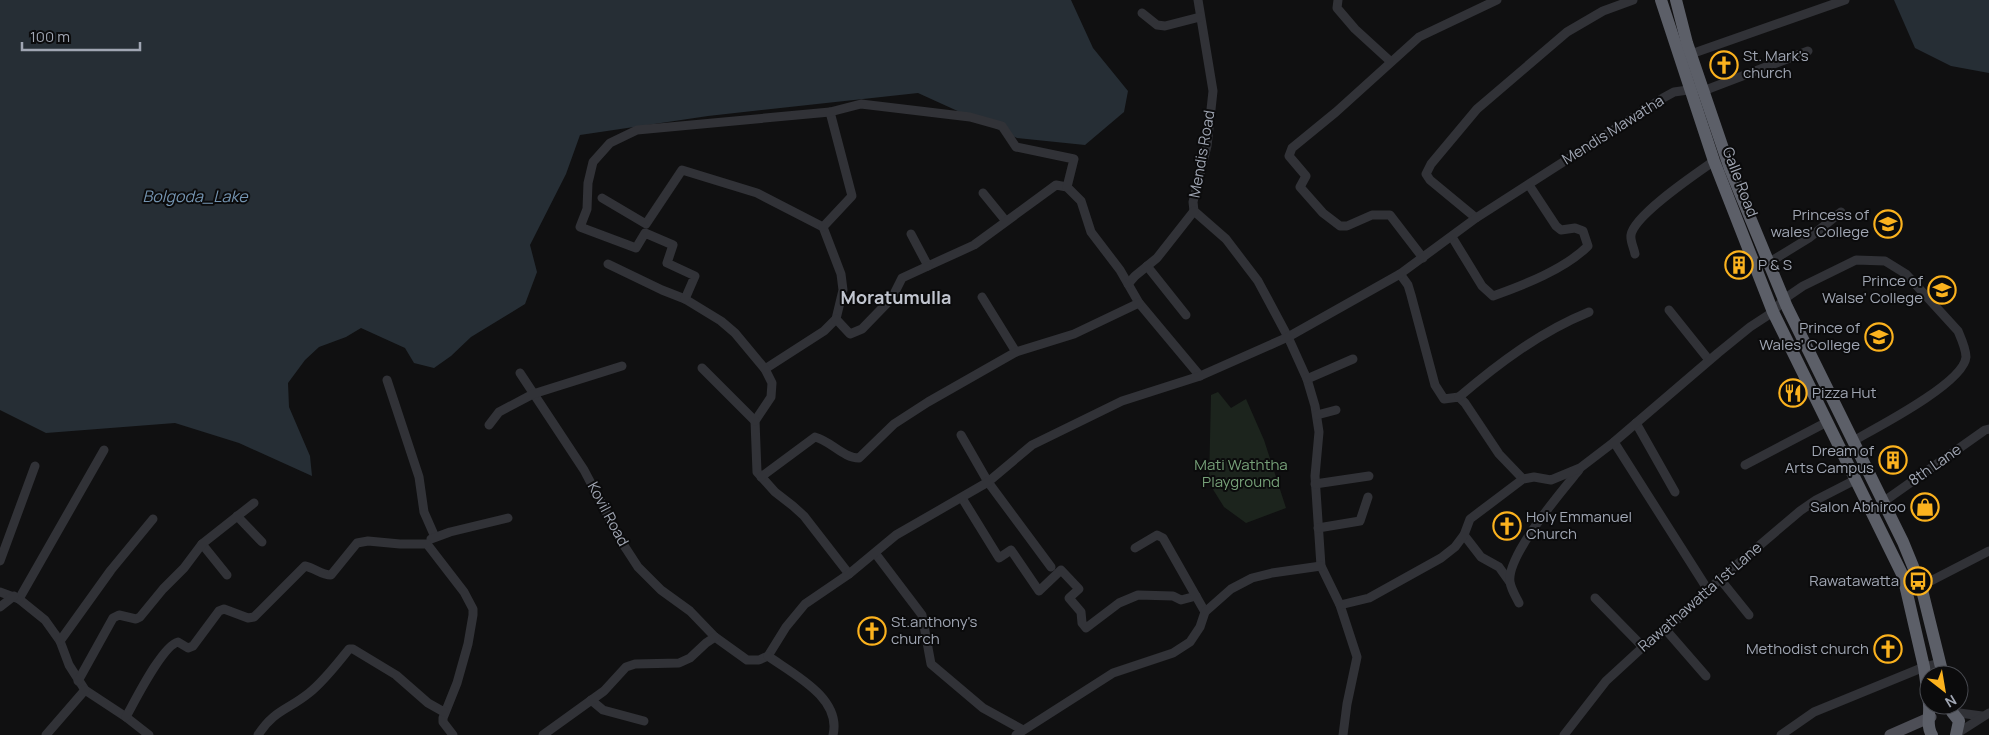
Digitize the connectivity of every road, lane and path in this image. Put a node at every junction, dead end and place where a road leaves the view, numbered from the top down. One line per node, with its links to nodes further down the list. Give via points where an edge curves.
1 (1198, 0): 9 (street, Mendis Road)
2 (1338, 0): 12 (street, via 1337,8)
3 (1497, 0): 12 (street, via 1419,37)
4 (1633, 0): 22 (street, via 1603,11 1567,32 1477,109 1431,164 1426,174 1430,180)
5 (1661, 0): 13 (highway, Galle Road)
6 (1676, 0): 11 (highway, Galle Road)
7 (1845, 0): 11 (street)
8 (1142, 13): 9 (street, via 1157,25 1165,26)
9 (1200, 17): 20 (street, Mendis Road, via 1213,91 1207,146 1192,202)
10 (1808, 51): 13 (street, Mendis Mawatha)
11 (1691, 54): 13 (highway, Galle Road)
12 (1390, 61): 28 (street, via 1292,148 1290,156 1306,176 1300,187 1323,213 1340,226 1372,215 1390,215)
13 (1699, 89): 15 (highway, Galle Road); 16 (street, Mendis Mawatha, via 1674,92 1663,98); 29 (highway, Galle Road)
14 (830, 112): 17 (street, via 860,104 970,116 1002,126 1016,147 1074,160); 24 (street, via 852,196); 36 (street, via 637,130 610,143 593,162 587,209 580,226 636,248 646,233 672,245 667,263 695,276)
15 (1714, 161): 27 (street, via 1680,184 1644,215 1630,237); 41 (highway, Galle Road)
16 (1529, 185): 22 (street, Mendis Mawatha); 26 (street, via 1556,226 1562,230 1574,228 1583,231 1588,246 1578,256 1494,296 1482,286)
17 (1067, 187): 23 (street, via 1056,185); 34 (street, via 1081,201 1091,232)
18 (983, 192): 23 (street)
19 (602, 198): 24 (street, via 646,224 682,170 757,193)
20 (1194, 211): 32 (street, via 1164,250); 44 (street, Mendis Road, via 1242,258)
21 (1841, 212): 29 (street, via 1809,238)
22 (1476, 218): 26 (street, Mendis Mawatha)
23 (1005, 220): 31 (street, via 974,244)
24 (823, 227): 43 (street, via 841,274 843,290)
25 (911, 234): 31 (street)
26 (1452, 237): 28 (street, Mendis Mawatha)
27 (1635, 254)
28 (1423, 258): 33 (street, Mendis Mawatha)
29 (1768, 263): 37 (highway, Galle Road)
30 (608, 264): 36 (street)
31 (928, 266): 43 (street, via 902,278 892,298 862,329 850,334)
32 (1147, 266): 34 (street); 42 (street)
33 (1400, 274): 44 (street, Mendis Mawatha); 56 (street, via 1412,295 1435,385 1444,399)
34 (1128, 284): 38 (street)
35 (982, 297): 45 (street)
36 (685, 298): 50 (street, via 728,327)
37 (1784, 300): 41 (street); 65 (highway, Galle Road); 65 (street, via 1803,286 1856,260 1885,261 1906,274 1958,331 1966,357 1950,380 1925,399)
38 (1139, 303): 45 (street, via 1074,334); 52 (street)
39 (1669, 310): 47 (street)
40 (1589, 312): 56 (street, via 1530,342)
41 (1773, 312): 47 (street); 61 (highway, Galle Road)
42 (1186, 316)
43 (836, 319): 50 (street, via 824,331)
44 (1288, 337): 52 (street, Mendis Mawatha); 53 (street, Mendis Road)
45 (1016, 352): 72 (street, via 894,424 859,458 852,458 815,437)
46 (1353, 359): 53 (street)
47 (1709, 360): 60 (street)
48 (622, 366): 55 (street)
49 (702, 368): 59 (street)
50 (765, 369): 59 (street, via 772,383 771,397)
51 (520, 373): 55 (street, Kovil Road)
52 (1200, 376): 75 (street, Mendis Mawatha, via 1122,401 1032,445)
53 (1307, 379): 58 (street, Mendis Road)
54 (387, 380): 87 (street, via 419,477 424,512)
55 (534, 394): 62 (street, via 499,412); 113 (street, Kovil Road, via 584,470 622,544 638,567)
56 (1459, 397): 73 (street, via 1499,454)
57 (1336, 410): 58 (street)
58 (1317, 415): 76 (street, Mendis Road)
59 (756, 421): 72 (street, via 757,472)
60 (1636, 422): 66 (street); 77 (street)
61 (1827, 422): 68 (street); 74 (highway, Galle Road)
62 (489, 426)
63 (1989, 429): 80 (street, 8th Lane)
64 (961, 435): 75 (street)
65 (1853, 441): 80 (highway, Galle Road)
66 (1614, 442): 70 (street); 102 (street)
67 (104, 450): 105 (street)
68 (1745, 465)
69 (36, 466): 94 (street)
70 (1580, 468): 73 (street, via 1551,480); 100 (street, via 1533,529 1515,559)
71 (1369, 476): 76 (street)
72 (761, 477): 97 (street, via 804,516)
73 (1523, 479): 86 (street, via 1470,519)
74 (1855, 480): 99 (street, Rawathawatta 1st Lane, via 1800,511); 117 (highway, Galle Road, via 1902,576)
75 (988, 482): 79 (street, Mendis Mawatha); 96 (street)
76 (1315, 484): 85 (street, Mendis Road)
77 (1675, 492)
78 (1368, 497): 85 (street, via 1360,521)
79 (962, 498): 93 (street, Mendis Mawatha, via 896,535); 104 (street, via 999,558 1011,550 1039,591 1061,570 1079,590 1069,598 1081,612 1086,628 1119,603 1138,595 1173,596 1181,600)
80 (1883, 502): 101 (highway, Galle Road)
81 (254, 503): 82 (street)
82 (237, 516): 88 (street); 89 (street)
83 (508, 518): 87 (street)
84 (152, 519): 114 (street)
85 (1318, 528): 95 (street, Mendis Road)
86 (1464, 535): 100 (street, via 1481,557 1499,567); 108 (street, via 1441,558 1369,598)
87 (435, 537): 90 (street)
88 (262, 542)
89 (202, 544): 98 (street); 121 (street, via 140,617 119,615 113,618)
90 (427, 544): 125 (street, via 473,609 468,644); 130 (street, via 357,543 330,575 305,566 254,617 248,618 224,609 219,611 193,646 188,648 178,642 168,648)
91 (1135, 548): 104 (street, via 1157,535 1163,538)
92 (1989, 551): 101 (street)
93 (875, 553): 97 (street, Mendis Mawatha); 132 (street, via 922,614 931,664 983,708)
94 (0, 561)
95 (1321, 566): 108 (street); 110 (street, via 1252,578 1231,589)
96 (1051, 567)
97 (849, 574): 116 (street, Mendis Mawatha, via 805,604)
98 (226, 575)
99 (1720, 579): 102 (street, Rawathawatta 1st Lane); 111 (street)
100 (1509, 581): 107 (street)
101 (1921, 586): 118 (highway, Galle Road)
102 (1708, 590): 112 (street, Rawathawatta 1st Lane)
103 (0, 592): 105 (street)
104 (1196, 596): 110 (street)
105 (17, 598): 109 (street); 114 (street, via 45,620)
106 (1595, 598): 115 (street)
107 (1518, 603)
108 (1340, 605): 139 (street, via 1357,657)
109 (0, 607)
110 (1205, 612): 132 (street, via 1190,642 1173,653 1112,673)
111 (1749, 615)
112 (1666, 630): 115 (street, Rawathawatta 1st Lane); 120 (street)
113 (715, 637): 116 (street, Kovil Road, via 747,660); 123 (street, via 679,663 626,667)
114 (60, 641): 121 (street)
115 (1643, 647): 140 (street, Rawathawatta 1st Lane, via 1606,680)
116 (768, 656): 138 (street, via 824,698 832,711)
117 (1923, 665)
118 (1941, 665)
119 (1919, 670): 141 (street, via 1814,712)
120 (1706, 676)
121 (78, 681): 122 (street)
122 (85, 690): 130 (street); 133 (street)
123 (592, 700): 131 (street, via 603,710); 137 (street)
124 (1969, 711): 126 (street)
125 (444, 712): 135 (street, via 428,703 396,675 349,649 308,694 273,715); 136 (street, via 443,722)
126 (1986, 714): 144 (street)
127 (1921, 715): 142 (main road)
128 (1929, 715): 143 (highway, Galle Road, via 1928,726)
129 (1955, 715): 144 (highway, via 1959,721)
130 (126, 717): 134 (street)
131 (644, 721)
132 (1019, 733)
133 (46, 735)
134 (149, 735)
135 (258, 735)
136 (453, 735)
137 (544, 735)
138 (833, 735)
139 (1343, 735)
140 (1564, 735)
141 (1781, 735)
142 (1892, 735)
143 (1932, 735)
144 (1956, 735)

